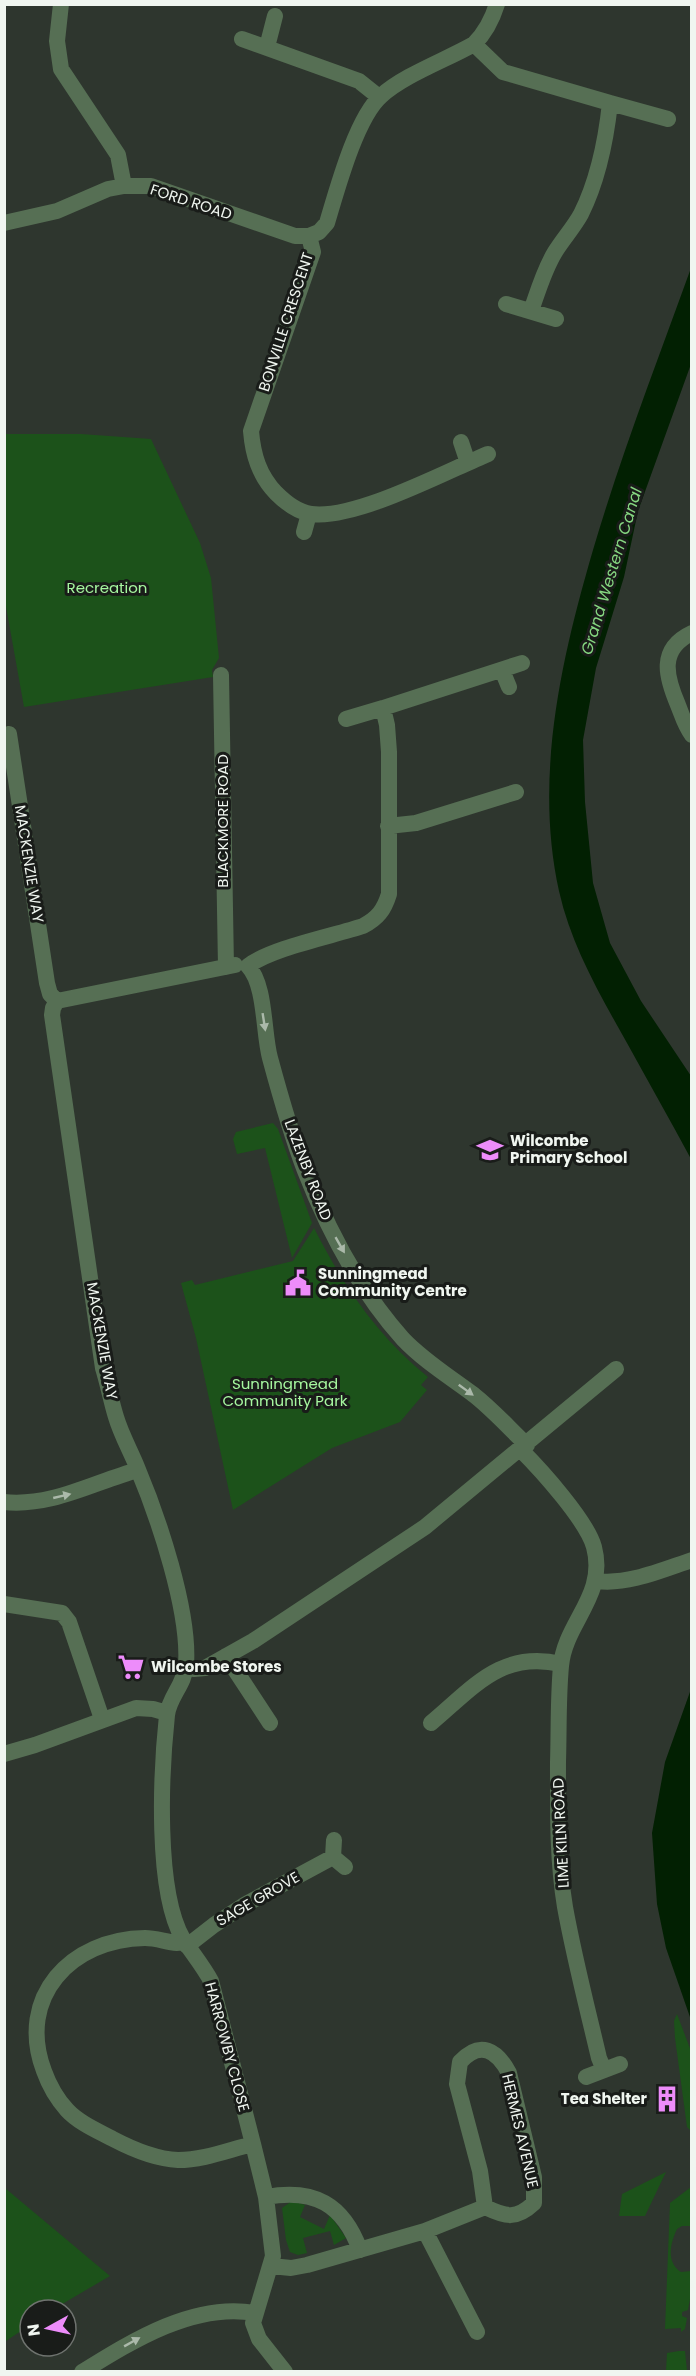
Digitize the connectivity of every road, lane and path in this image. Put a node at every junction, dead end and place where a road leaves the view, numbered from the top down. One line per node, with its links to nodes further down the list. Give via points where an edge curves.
1 (61, 4): 10 (street, via 57,40 61,69 118,155)
2 (497, 4): 5 (street, via 491,21)
3 (275, 16): 6 (street)
4 (242, 39): 6 (street)
5 (474, 44): 7 (street, BONVILLE CRESCENT, via 394,85); 8 (street, via 503,72)
6 (267, 47): 7 (street, via 359,81)
7 (379, 97): 12 (street, BONVILLE CRESCENT, via 366,114 327,223)
8 (610, 103): 9 (street); 14 (street, via 588,197 554,254)
9 (668, 119)
10 (124, 186): 11 (street, FORD ROAD, via 57,211); 12 (street, FORD ROAD, via 152,186 295,236)
11 (4, 223)
12 (309, 236): 19 (street, BONVILLE CRESCENT, via 313,252 251,431 255,457 268,484 295,509)
13 (506, 304): 14 (street)
14 (531, 311): 15 (street)
15 (556, 319)
16 (461, 442): 18 (street)
17 (488, 454): 18 (street)
18 (468, 463): 19 (street, via 351,510)
19 (309, 514): 20 (street)
20 (304, 532)
21 (692, 633): 29 (street, via 676,643 668,657 667,670)
22 (522, 663): 23 (street)
23 (502, 670): 25 (street); 26 (street)
24 (221, 675): 34 (street, BLACKMORE ROAD)
25 (509, 687)
26 (383, 708): 27 (street); 32 (street, via 388,743)
27 (346, 719)
28 (9, 734): 30 (street, MACKENZIE WAY)
29 (692, 735)
30 (10, 769): 35 (street, MACKENZIE WAY, via 47,983)
31 (516, 792): 32 (street, via 416,824)
32 (388, 826): 33 (street, via 389,894 375,920)
33 (248, 966): 34 (street); 37 (street, LAZENBY ROAD, one-way to 37, via 257,984 269,1055 284,1106 330,1229 365,1287 404,1339 498,1415)
34 (226, 967): 35 (street)
35 (57, 1001): 38 (street, MACKENZIE WAY, via 52,1015 103,1368 116,1418)
36 (616, 1369): 37 (street)
37 (524, 1447): 41 (street, via 584,1526 594,1547); 43 (street, via 425,1527)
38 (138, 1470): 39 (street, one-way to 38, via 40,1501 75,1493); 45 (street, MACKENZIE WAY, via 174,1575)
39 (4, 1502)
40 (692, 1560): 41 (street, via 626,1580)
41 (597, 1581): 44 (street, LIME KILN ROAD)
42 (4, 1604): 47 (street, via 62,1613 69,1622)
43 (226, 1656): 45 (street, via 205,1668); 48 (street)
44 (561, 1664): 49 (street, via 547,1660 505,1666 492,1672); 53 (street, LIME KILN ROAD, via 560,1869 599,2058 612,2067)
45 (186, 1666): 46 (street, MACKENZIE WAY, via 183,1682)
46 (167, 1713): 47 (street, via 136,1708); 52 (street, MACKENZIE WAY, via 161,1795 164,1853 173,1916)
47 (102, 1719): 50 (street)
48 (270, 1723)
49 (431, 1723)
50 (4, 1754)
51 (337, 1855): 52 (street, SAGE GROVE, via 246,1904)
52 (185, 1943): 54 (street, HARROWBY CLOSE, via 211,1981); 54 (street, via 145,1938 115,1943 86,1953 66,1966 41,2002 35,2026 38,2056 56,2096 68,2111 136,2150 176,2160)
53 (586, 2078)
54 (253, 2145): 55 (street, HARROWBY CLOSE)
55 (266, 2197): 58 (street, via 300,2194 324,2202 344,2219); 59 (street, HARROWBY CLOSE)
56 (484, 2207): 56 (street, HERMES AVENUE, via 480,2171 457,2084 460,2062 474,2051 484,2049 494,2053 509,2073 535,2191 534,2203 513,2216); 57 (street)
57 (424, 2231): 58 (street); 61 (street)
58 (360, 2250): 59 (street, via 291,2268)
59 (271, 2266): 60 (street, HARROWBY CLOSE)
60 (255, 2313): 62 (street, one-way to 60, via 138,2338 207,2313); 63 (street, via 253,2323 259,2339)
61 (477, 2332)
62 (82, 2372)
63 (285, 2372)

